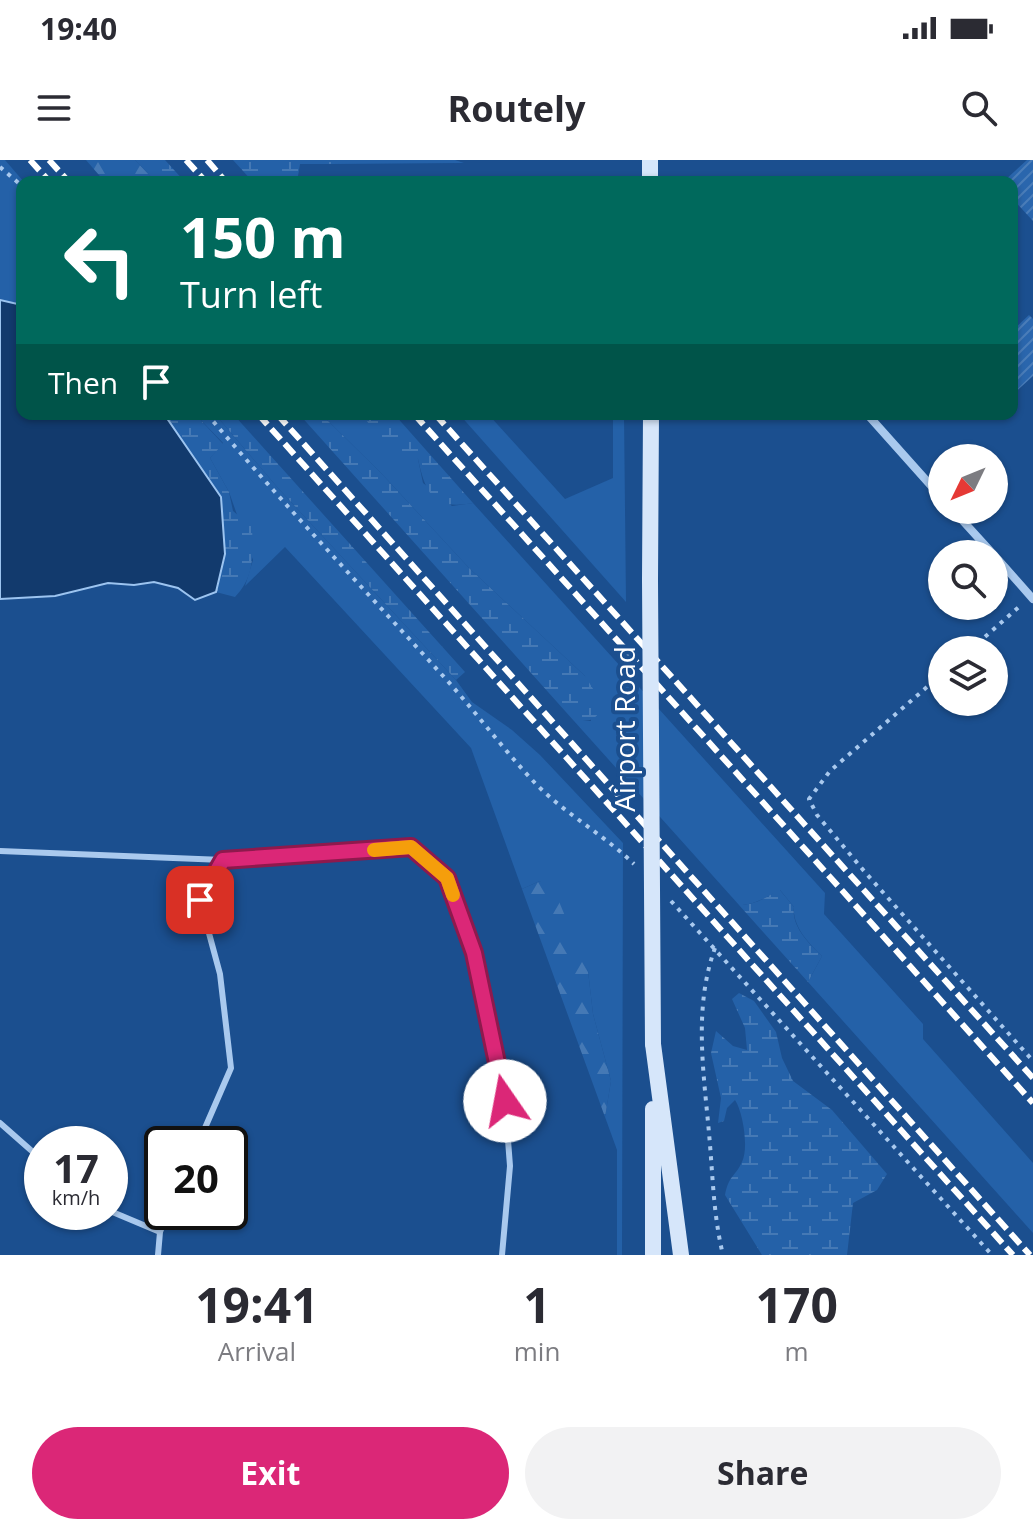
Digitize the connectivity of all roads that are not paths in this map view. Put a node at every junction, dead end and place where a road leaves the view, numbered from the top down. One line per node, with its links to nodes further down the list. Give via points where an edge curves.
1 (651, 420): 10 (main road, Airport Road, bridge)
2 (872, 420): 3 (street)
3 (928, 482)
4 (965, 524): 5 (street)
5 (980, 540)
6 (1008, 572): 7 (street)
7 (1032, 598)
8 (0, 851): 9 (lane)
9 (223, 860): 12 (lane, via 200,900 220,974 231,1068); 17 (lane, via 411,847 447,878 474,953 505,1101 510,1166)
10 (653, 1044): 18 (main road, Airport Road); 19 (main road, Airport Road)
11 (0, 1123): 13 (lane)
12 (206, 1126)
13 (24, 1144)
14 (128, 1219): 15 (lane)
15 (160, 1232): 16 (lane)
16 (158, 1255)
17 (502, 1255)
18 (653, 1255)
19 (681, 1255)

